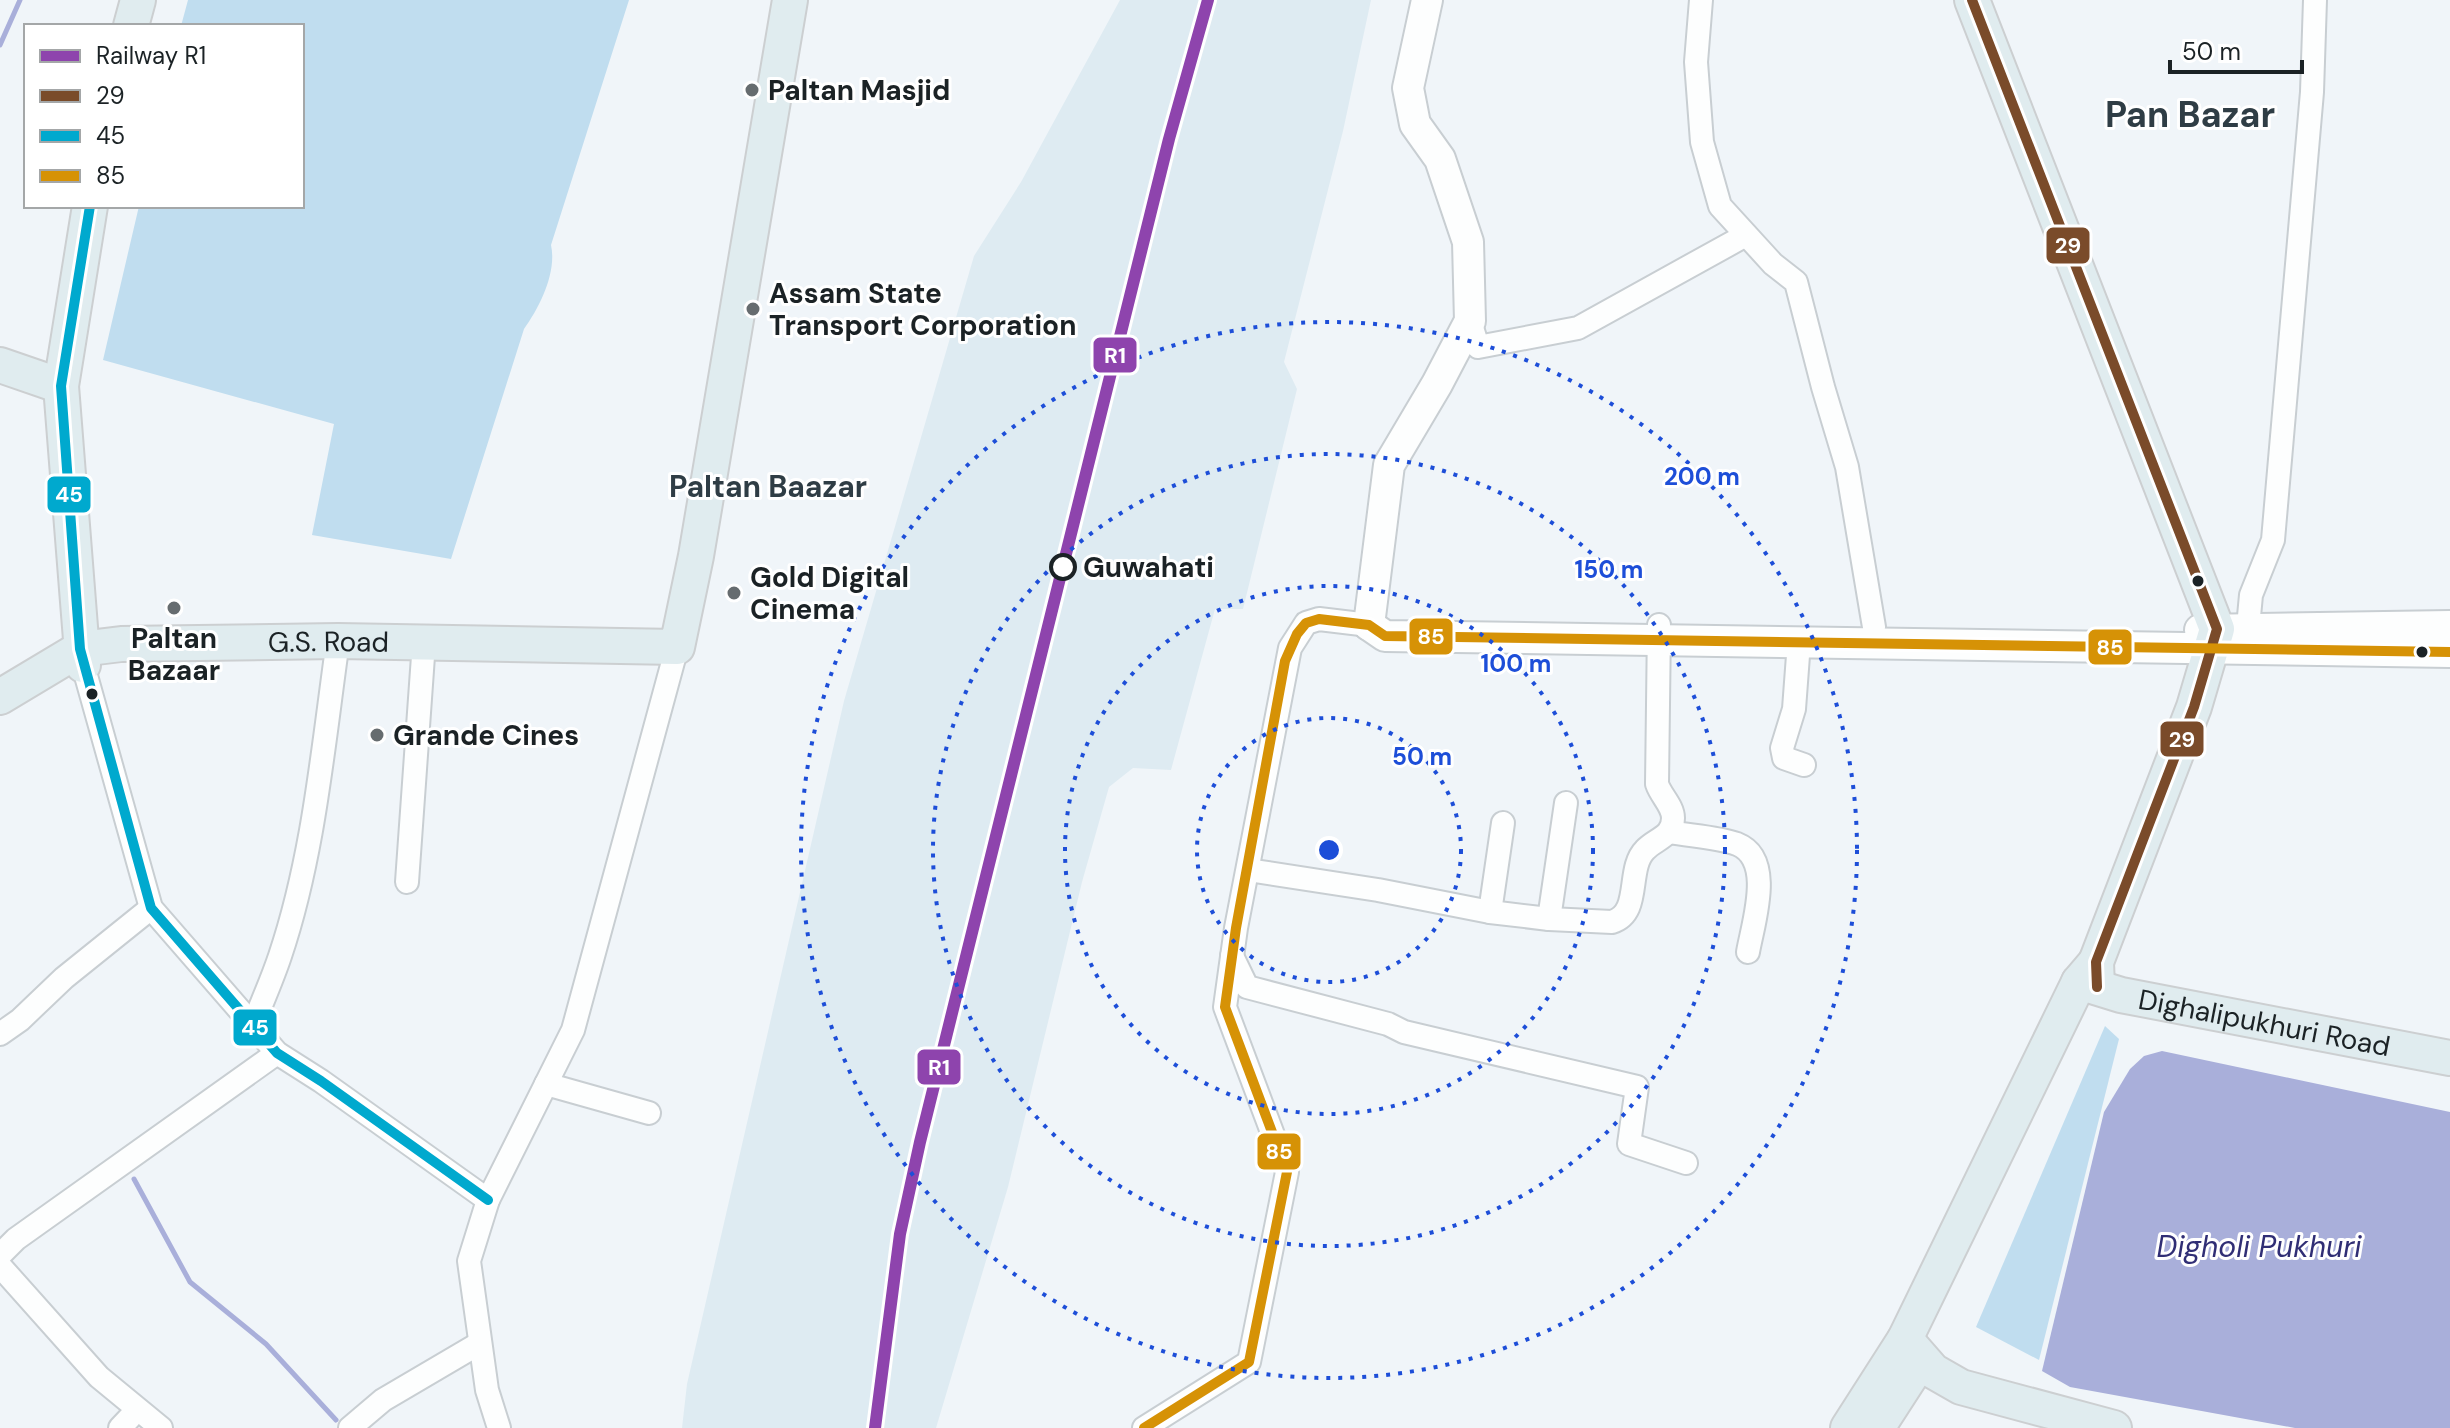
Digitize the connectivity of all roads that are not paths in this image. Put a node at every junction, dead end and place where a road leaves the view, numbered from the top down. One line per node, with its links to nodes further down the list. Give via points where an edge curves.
1 (138, 0): 7 (main road)
2 (790, 0): 21 (main road)
3 (1427, 0): 10 (street, via 1408,88 1415,124 1440,159 1468,242)
4 (1701, 0): 9 (street, via 1696,62 1702,142 1720,206)
5 (1972, 0): 17 (main road)
6 (2315, 0): 17 (street, via 2312,92 2273,540 2251,595)
7 (132, 24)
8 (90, 208): 12 (main road)
9 (1746, 235): 10 (street, via 1578,328 1478,347); 15 (street, via 1796,282 1847,467)
10 (1470, 321): 13 (street, via 1389,465)
11 (0, 365): 12 (main road)
12 (61, 386): 23 (main road)
13 (1369, 625): 16 (street, via 1386,619); 30 (street, via 1319,619 1306,623 1290,648)
14 (2450, 626): 17 (street)
15 (1874, 627): 16 (street); 17 (street)
16 (1659, 632): 20 (street); 29 (street, via 1657,784 1671,811)
17 (2226, 635): 20 (street); 22 (street); 37 (main road)
18 (338, 641): 19 (main road, G.S. Road); 23 (main road, G.S. Road, via 121,644); 38 (street, via 302,874 280,956)
19 (424, 642): 21 (main road, G.S. Road); 31 (street)
20 (1799, 642): 26 (street, via 1794,709 1782,748 1784,758)
21 (677, 647): 42 (street, via 573,1030)
22 (2450, 652)
23 (82, 657): 24 (main road, G.S. Road); 25 (main road, G.S. Road); 32 (street)
24 (0, 697)
25 (0, 717)
26 (1804, 765)
27 (1566, 803): 34 (street)
28 (1503, 823): 33 (street)
29 (1669, 832): 34 (street, via 1641,853 1621,919); 35 (street, via 1737,844 1756,861 1759,889)
30 (1248, 870): 33 (street); 36 (street)
31 (407, 882)
32 (151, 908): 38 (street); 39 (street)
33 (1490, 912): 34 (street)
34 (1549, 919)
35 (1748, 952)
36 (1232, 956): 44 (street, via 1247,987 1404,1032 1637,1087 1629,1144); 56 (street, via 1225,1007 1287,1172 1249,1362)
37 (2091, 977): 41 (main road, Dighalipukhuri Road, via 2121,995); 49 (main road)
38 (253, 1025): 40 (street)
39 (0, 1034)
40 (277, 1053): 45 (street); 46 (street)
41 (2450, 1058)
42 (546, 1084): 43 (street); 45 (street)
43 (649, 1113)
44 (1686, 1163)
45 (488, 1200): 48 (street, via 469,1261)
46 (0, 1255)
47 (0, 1266): 50 (street, via 99,1377)
48 (480, 1343): 54 (street, via 383,1400); 55 (street)
49 (1913, 1350): 51 (main road, via 1933,1371 1961,1387); 57 (main road); 58 (main road)
50 (137, 1410): 52 (street); 53 (street)
51 (2098, 1426)
52 (120, 1428)
53 (161, 1428)
54 (350, 1428)
55 (499, 1428)
56 (1144, 1428)
57 (1848, 1428)
58 (1877, 1428)

